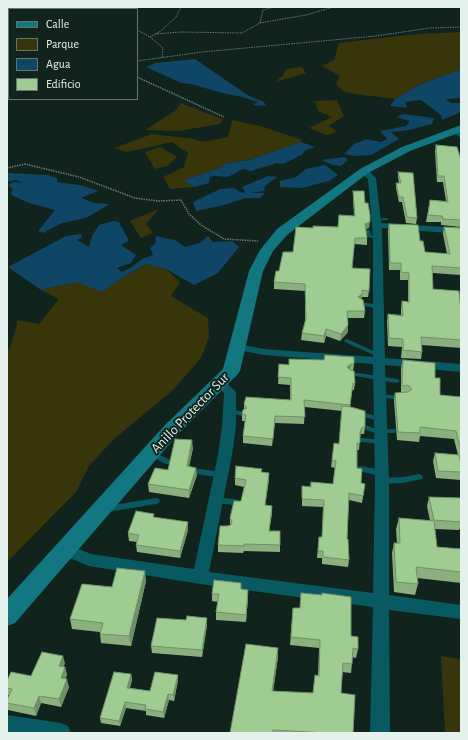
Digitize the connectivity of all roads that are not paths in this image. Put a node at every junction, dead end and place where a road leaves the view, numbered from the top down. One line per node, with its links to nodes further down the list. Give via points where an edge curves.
1 (459, 131): 2 (street, Anillo Protector Sur, via 406,149)
2 (364, 171): 3 (street, via 372,178); 8 (street, Anillo Protector Sur, via 282,232 274,241 256,271)
3 (377, 227): 4 (street); 6 (street)
4 (461, 231)
5 (362, 304): 6 (lane)
6 (378, 306): 9 (street)
7 (347, 341): 9 (lane)
8 (238, 347): 9 (street, via 264,352); 14 (street, Anillo Protector Sur, via 231,372)
9 (378, 359): 10 (street); 12 (street)
10 (461, 368)
11 (351, 374): 12 (lane)
12 (379, 379): 13 (lane); 15 (street)
13 (397, 381)
14 (220, 383): 20 (street, Anillo Protector Sur); 24 (street, via 230,392 235,412 229,426)
15 (379, 396): 16 (lane); 18 (street)
16 (406, 397)
17 (354, 412): 18 (lane)
18 (380, 431): 19 (lane); 25 (street)
19 (363, 440)
20 (152, 453): 21 (lane); 30 (street, Anillo Protector Sur)
21 (168, 462)
22 (360, 469): 25 (lane)
23 (193, 471): 24 (lane)
24 (221, 475): 27 (street)
25 (382, 477): 26 (lane); 33 (street)
26 (419, 477)
27 (216, 500): 29 (lane); 32 (street, via 213,528)
28 (156, 501): 30 (lane)
29 (234, 502)
30 (103, 510): 31 (street, Anillo Protector Sur)
31 (66, 550): 32 (street, via 89,560); 35 (street, Anillo Protector Sur)
32 (200, 577): 33 (street)
33 (381, 602): 34 (street); 38 (street)
34 (461, 612)
35 (7, 616)
36 (7, 724): 37 (street)
37 (61, 733)
38 (380, 733)

